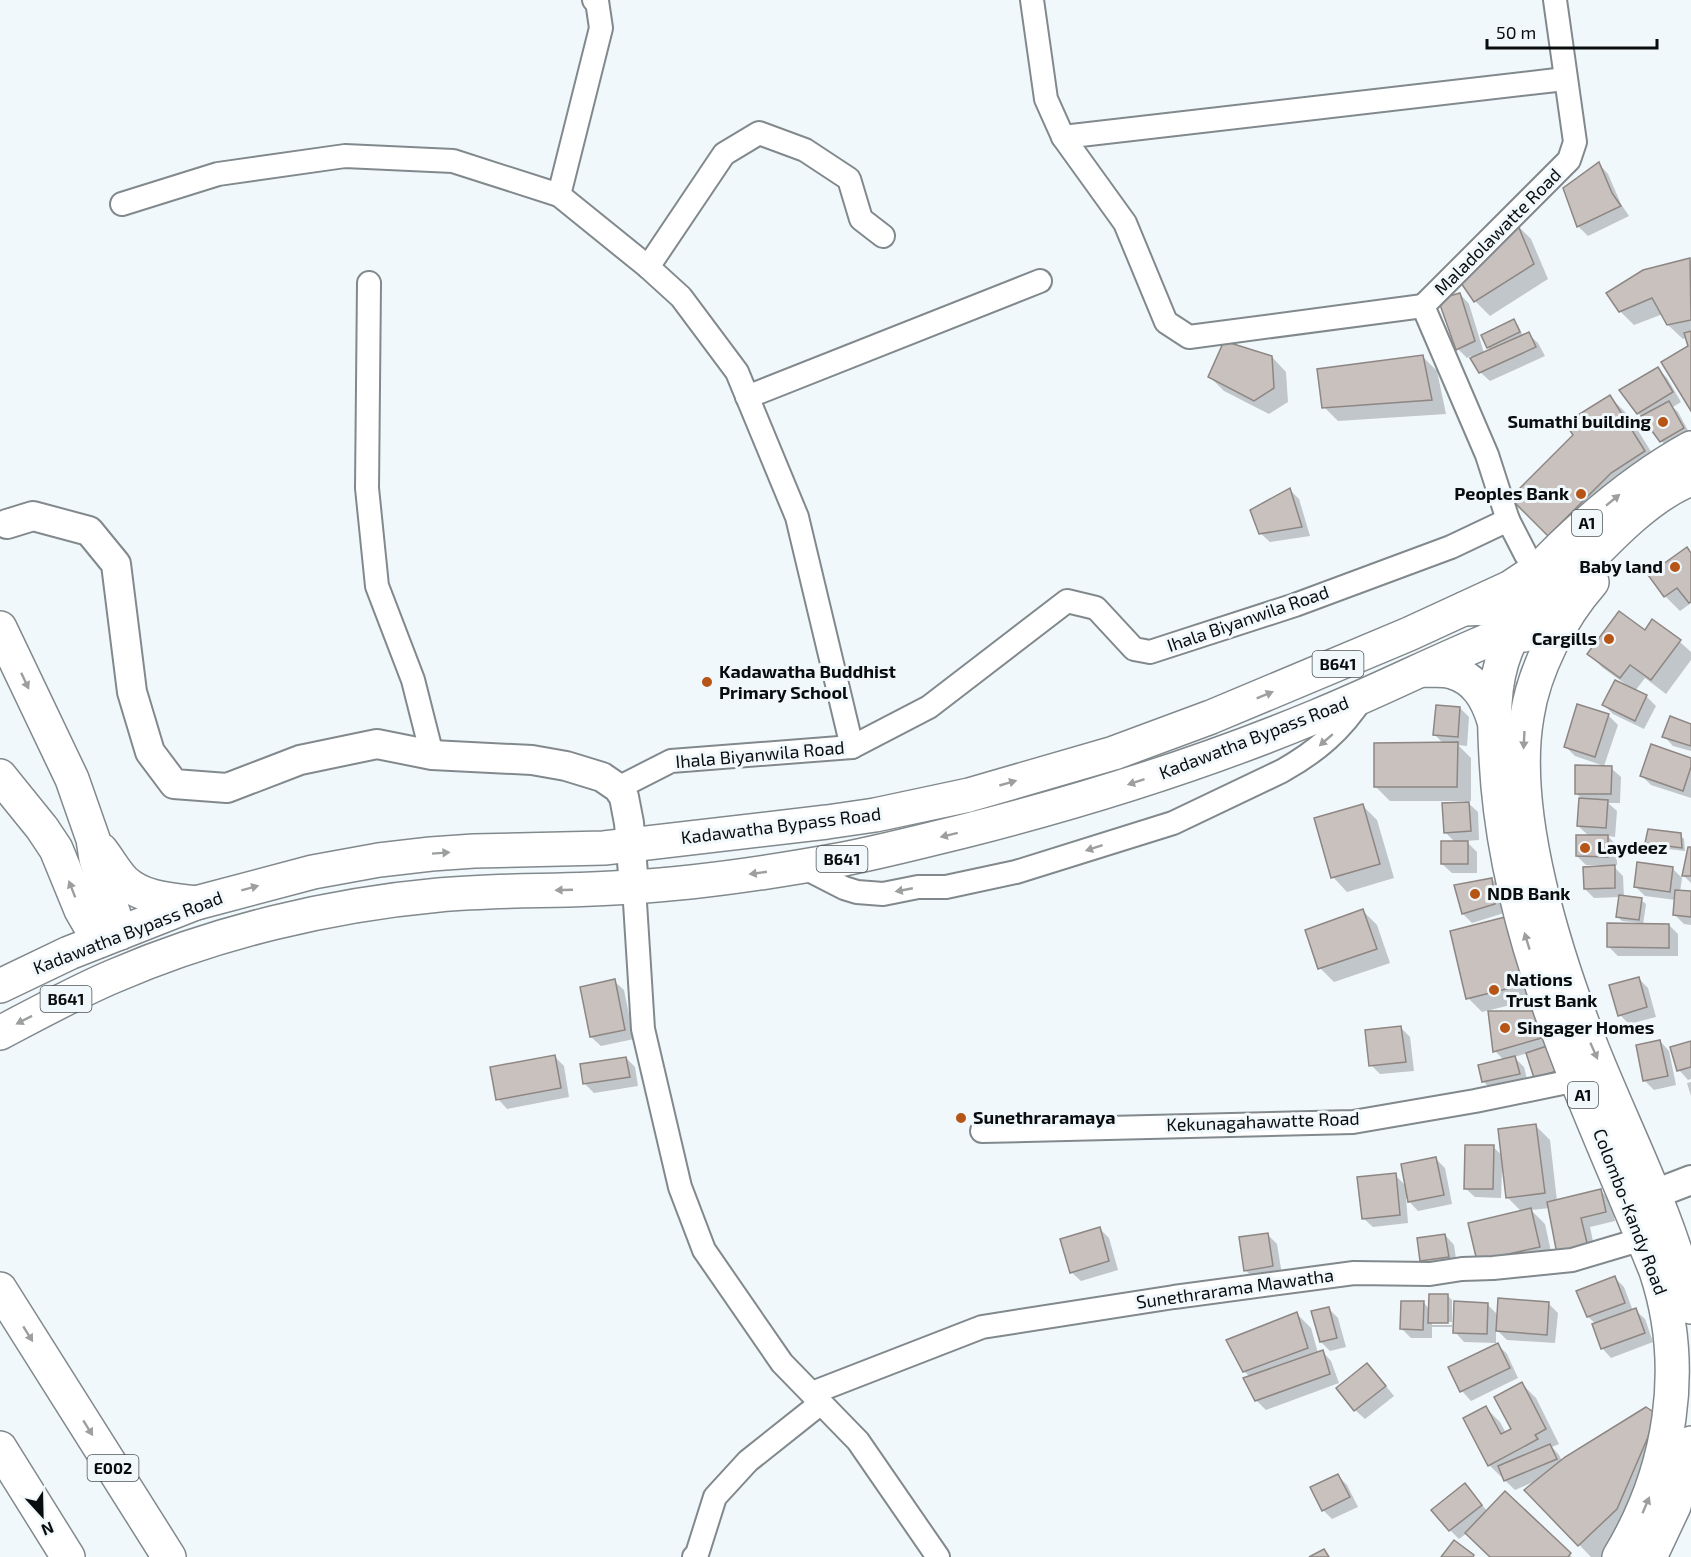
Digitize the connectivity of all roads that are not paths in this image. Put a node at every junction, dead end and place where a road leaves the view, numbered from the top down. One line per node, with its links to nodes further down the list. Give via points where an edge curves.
1 (594, 0): 6 (street, via 601,28)
2 (1032, 0): 5 (street, via 1046,99)
3 (1555, 0): 4 (street, Maladolawatte Road)
4 (1565, 79): 5 (street); 12 (street, Maladolawatte Road, via 1575,142 1569,160)
5 (1063, 137): 12 (street, via 1125,223 1166,322 1189,337)
6 (559, 195): 7 (street, via 453,160 345,156 218,174); 9 (street)
7 (122, 204)
8 (883, 236): 9 (street, via 861,219 849,179 805,150 759,133 724,154)
9 (648, 267): 13 (street, via 681,297 737,372)
10 (1040, 280): 13 (street)
11 (369, 283): 28 (street, via 367,488 377,586 413,680)
12 (1423, 306): 17 (street, Maladolawatte Road, via 1487,455)
13 (747, 397): 27 (street, via 796,517)
14 (1691, 448): 19 (main road, Colombo-Kandy Road / A1, one-way to 14, via 1627,489)
15 (1691, 478): 21 (main road, Colombo-Kandy Road / A1, via 1630,520)
16 (1691, 489): 24 (main road, A1, via 1606,566 1580,596 1547,654)
17 (1508, 520): 19 (street); 27 (street, Ihala Biyanwila Road, via 1451,547 1295,605 1150,652 1134,649 1096,608 1067,601 929,707)
18 (7, 524): 28 (street, via 33,516 89,531 116,564 132,692 150,752 174,784 227,788 300,760 377,744)
19 (1538, 569): 20 (main road, Kadawatha Bypass Road / B641); 21 (main road, Colombo-Kandy Road / A1, via 1524,599)
20 (1464, 609): 21 (main road, via 1497,610); 32 (main road, Kadawatha Bypass Road / B641, one-way to 20, via 874,815 969,795 1114,753 1211,717)
21 (1521, 627): 23 (main road, Kadawatha Bypass Road / B641); 24 (main road); 26 (main road, Colombo-Kandy Road / A1, via 1506,649)
22 (0, 628): 31 (main road, one-way to 31, via 72,779)
23 (1423, 670): 25 (main road, Kadawatha Bypass Road / B641); 26 (main road, via 1451,672 1474,684 1487,699)
24 (1536, 683): 43 (main road, Colombo-Kandy Road / A1, one-way to 43, via 1525,728 1525,789 1533,848 1554,939)
25 (1363, 696): 33 (main road, Kadawatha Bypass Road / B641, one-way to 33, via 1266,736 1119,787 940,837); 33 (street, one-way to 33, via 1329,739 1282,771 1173,822 1016,872 946,887 869,894 844,888)
26 (1494, 721): 40 (main road, Colombo-Kandy Road / A1, one-way to 26, via 1541,985 1517,904 1501,820)
27 (852, 747): 30 (street, Ihala Biyanwila Road, via 671,761)
28 (432, 755): 30 (street, via 543,762 586,771)
29 (0, 776): 36 (main road, one-way to 29, via 81,910 56,849)
30 (618, 788): 32 (street, via 627,809)
31 (93, 839): 35 (main road, via 123,880 134,888 158,898); 36 (main road)
32 (631, 845): 34 (street); 35 (main road, Kadawatha Bypass Road / B641, one-way to 32, via 313,872 379,860 474,851)
33 (801, 866): 34 (main road, Kadawatha Bypass Road / B641, one-way to 34)
34 (634, 887): 37 (main road, Kadawatha Bypass Road / B641, one-way to 37, via 436,895 340,909 190,947); 47 (street, via 643,1029 680,1187 704,1250 782,1363)
35 (196, 903): 36 (main road, Kadawatha Bypass Road / B641)
36 (109, 937): 37 (main road); 38 (main road, Kadawatha Bypass Road / B641)
37 (123, 972): 39 (main road, Kadawatha Bypass Road / B641, one-way to 39)
38 (0, 986)
39 (0, 1033)
40 (1577, 1080): 41 (street, Kekunagahawatte Road, via 1353,1122); 43 (main road, Colombo-Kandy Road / A1)
41 (982, 1131)
42 (1691, 1179): 43 (street)
43 (1641, 1199): 44 (main road, Colombo-Kandy Road / A1)
44 (1655, 1236): 46 (main road, Colombo-Kandy Road / A1, via 1681,1269); 47 (street, Sunethrarama Mawatha, via 1572,1260 1430,1274 1354,1273 982,1327); 54 (main road, Colombo-Kandy Road / A1, one-way to 44, via 1655,1482 1672,1396 1671,1348)
45 (0, 1289): 51 (main road, E002, one-way to 51)
46 (1691, 1306)
47 (816, 1398): 52 (street, Sunethrarama Mawatha, via 715,1497); 53 (street, via 858,1441)
48 (0, 1448): 50 (main road)
49 (1691, 1448): 55 (main road, via 1669,1520)
50 (68, 1557)
51 (168, 1557)
52 (694, 1557)
53 (938, 1557)
54 (1619, 1557)
55 (1650, 1557)

